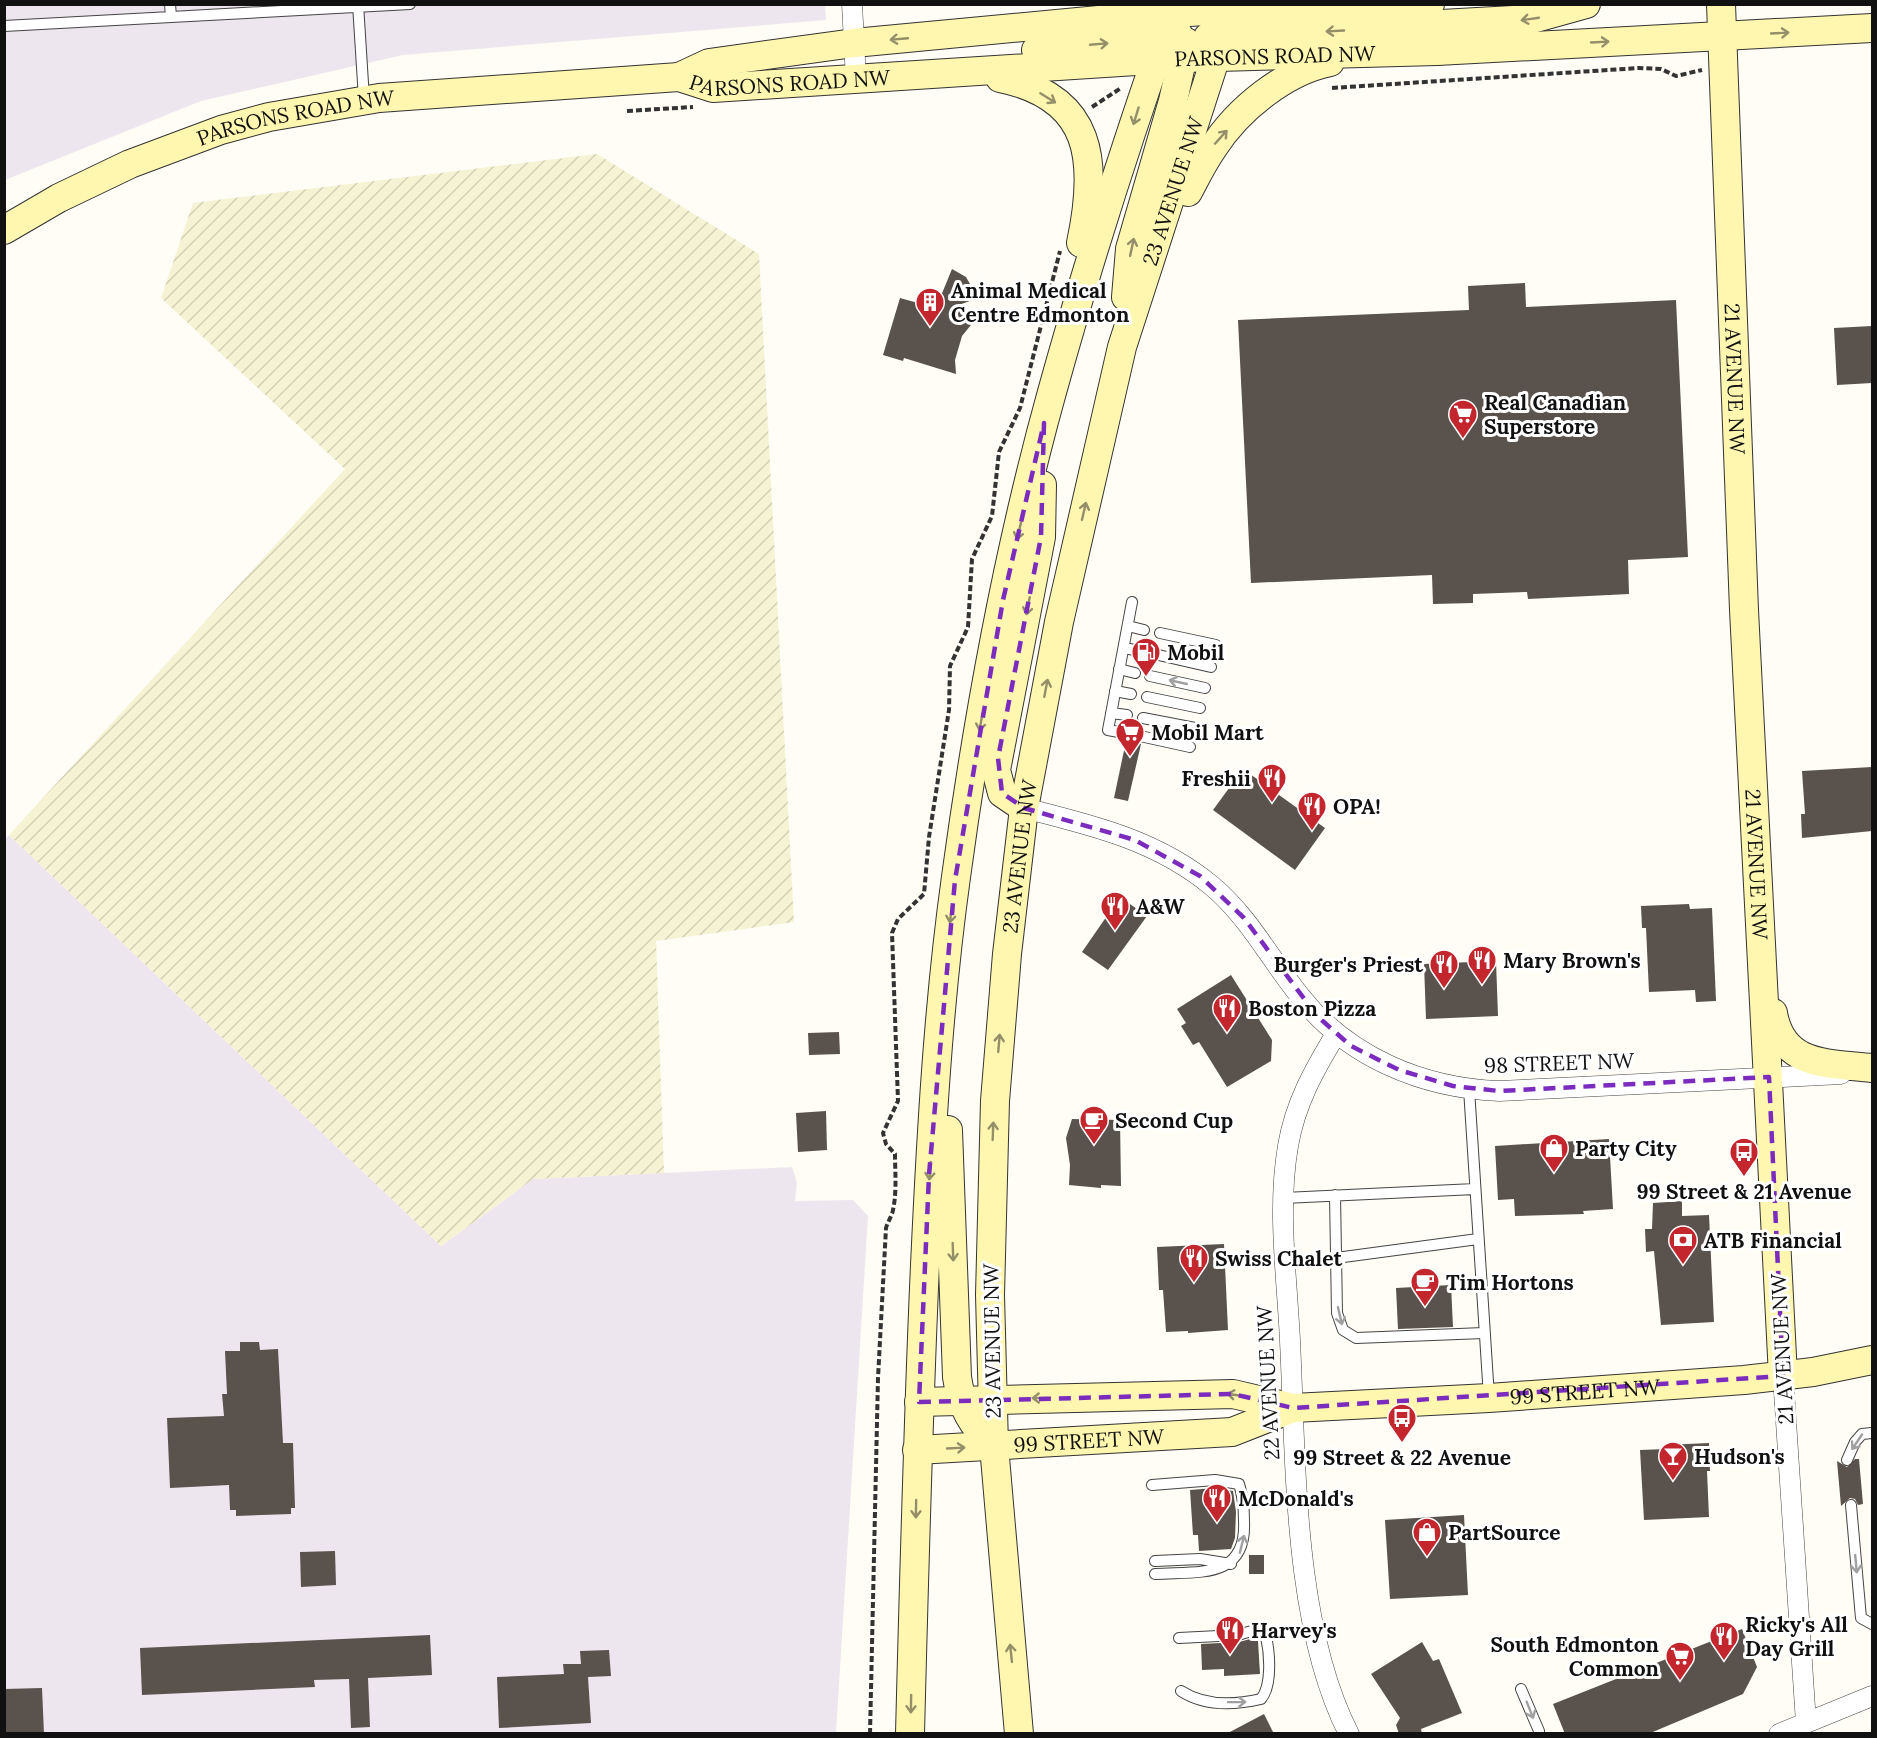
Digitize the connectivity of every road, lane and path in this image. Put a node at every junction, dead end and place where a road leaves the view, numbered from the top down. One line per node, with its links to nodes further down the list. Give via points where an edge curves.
1 (170, 4): 10 (lane)
2 (410, 4): 8 (lane)
3 (852, 4): 16 (street)
4 (1092, 4): 14 (main road, via 1059,17)
5 (1430, 4): 13 (main road, PARSONS ROAD NW)
6 (1586, 4): 13 (main road, one-way to 13, via 1560,13 1506,21)
7 (1721, 4): 15 (main road, 21 AVENUE NW)
8 (358, 6): 9 (lane); 24 (lane)
9 (258, 9): 10 (lane)
10 (171, 17): 11 (lane)
11 (4, 26)
12 (1872, 28): 15 (main road, PARSONS ROAD NW, one-way to 12)
13 (1196, 29): 14 (main road, PARSONS ROAD NW); 17 (main road, PARSONS ROAD NW); 19 (main road, PARSONS ROAD NW); 21 (main road, one-way to 13, via 937,59); 27 (main road, 23 AVENUE NW); 28 (main road, one-way to 13, via 1130,249); 29 (main road, one-way to 29)
14 (957, 33): 16 (main road, PARSONS ROAD NW, one-way to 16)
15 (1722, 36): 17 (main road, PARSONS ROAD NW, one-way to 15); 56 (main road, 21 AVENUE NW, via 1744,610)
16 (854, 43): 20 (main road, PARSONS ROAD NW, via 709,63); 21 (street)
17 (1437, 51): 27 (main road, one-way to 17, via 1213,146 1254,102 1284,80 1323,63)
18 (1686, 73): 23 (path, via 1676,76 1661,69 1639,68)
19 (932, 76): 21 (main road, PARSONS ROAD NW); 29 (main road, one-way to 29, via 998,77 1030,87 1066,111 1085,140 1090,164 1088,211 1054,360)
20 (679, 77): 21 (main road, PARSONS ROAD NW, via 713,88); 24 (main road, PARSONS ROAD NW)
21 (866, 78)
22 (1126, 85): 25 (path)
23 (1323, 89)
24 (364, 100): 26 (main road, PARSONS ROAD NW, via 269,117 175,147 58,198)
25 (1089, 109)
26 (4, 230)
27 (1143, 280): 28 (main road, 23 AVENUE NW)
28 (1122, 347): 55 (main road, 23 AVENUE NW, one-way to 28, via 1066,588)
29 (1052, 392): 30 (main road)
30 (1044, 423): 55 (main road, one-way to 55, via 1041,537 996,770 1002,794); 57 (main road, one-way to 57, via 1003,600 972,767)
31 (1132, 603): 32 (lane)
32 (1128, 626): 33 (lane); 36 (lane)
33 (1144, 630)
34 (1161, 633): 35 (lane)
35 (1216, 645)
36 (1124, 648): 37 (lane); 40 (lane)
37 (1140, 651)
38 (1154, 654): 39 (lane)
39 (1211, 667)
40 (1119, 669): 41 (lane); 44 (lane)
41 (1135, 673)
42 (1150, 676): 43 (lane, one-way to 42)
43 (1205, 688)
44 (1115, 691): 45 (lane); 48 (lane)
45 (1131, 694)
46 (1147, 697): 47 (lane)
47 (1200, 708)
48 (1111, 712): 49 (lane); 52 (lane, via 1108,730)
49 (1127, 715)
50 (1143, 718): 51 (lane)
51 (1196, 728)
52 (1124, 733)
53 (1140, 736): 54 (lane)
54 (1190, 747)
55 (1024, 808): 58 (street, 98 STREET NW, via 1118,833 1200,876 1244,918 1300,996); 71 (main road, 23 AVENUE NW, one-way to 55, via 994,1101)
56 (1762, 946): 59 (main road, via 1774,1019 1783,1043 1815,1061); 60 (main road, 21 AVENUE NW)
57 (943, 984): 72 (main road, one-way to 72); 73 (main road, one-way to 73, via 929,1175)
58 (1336, 1034): 61 (street, 98 STREET NW, via 1366,1055 1399,1070); 64 (street, 22 AVENUE NW, via 1302,1096 1288,1145)
59 (1872, 1070): 60 (street, 98 STREET NW)
60 (1769, 1077): 61 (street, 98 STREET NW, via 1509,1091); 69 (main road, 21 AVENUE NW)
61 (1469, 1089): 62 (lane)
62 (1475, 1189): 63 (lane); 65 (lane)
63 (1335, 1195): 64 (lane); 66 (lane)
64 (1284, 1198): 74 (street, 22 AVENUE NW)
65 (1478, 1239): 66 (lane); 67 (lane)
66 (1336, 1258): 67 (lane, one-way to 67, via 1337,1313 1343,1330 1356,1338)
67 (1484, 1333): 70 (lane)
68 (1872, 1360): 69 (main road, 99 STREET NW)
69 (1783, 1376): 70 (main road, 99 STREET NW); 90 (street, 21 AVENUE NW)
70 (1489, 1398): 74 (main road, 99 STREET NW)
71 (992, 1399): 72 (main road, 99 STREET NW); 74 (main road, 99 STREET NW, one-way to 71, via 1233,1394); 76 (main road, 23 AVENUE NW)
72 (960, 1400): 73 (main road, 99 STREET NW); 76 (main road, via 982,1435)
73 (919, 1401): 77 (main road)
74 (1293, 1408): 76 (main road, 99 STREET NW, via 1232,1431); 95 (street, 22 AVENUE NW, via 1301,1534 1315,1631 1328,1686)
75 (1872, 1433): 78 (lane, one-way to 78, via 1862,1434)
76 (994, 1446): 77 (main road, 99 STREET NW, one-way to 76); 94 (main road, 23 AVENUE NW, one-way to 76)
77 (917, 1450): 93 (main road, one-way to 93)
78 (1847, 1460)
79 (1152, 1485): 82 (lane, one-way to 79, via 1244,1545 1243,1495 1239,1484 1215,1480)
80 (1851, 1505): 84 (lane, one-way to 84, via 1861,1618)
81 (1155, 1561): 82 (lane, via 1200,1559)
82 (1231, 1564): 83 (lane, via 1206,1571)
83 (1155, 1574)
84 (1872, 1624)
85 (1179, 1638): 88 (lane, one-way to 85, via 1194,1700 1207,1702 1261,1699 1267,1688 1268,1645 1266,1637 1256,1630 1238,1635)
86 (1521, 1689): 91 (lane, one-way to 91)
87 (871, 1690): 92 (path)
88 (1181, 1691)
89 (1872, 1696): 90 (street)
90 (1806, 1723): 96 (street)
91 (1539, 1731)
92 (870, 1734)
93 (910, 1734)
94 (1019, 1734)
95 (1348, 1734)
96 (1779, 1734)

